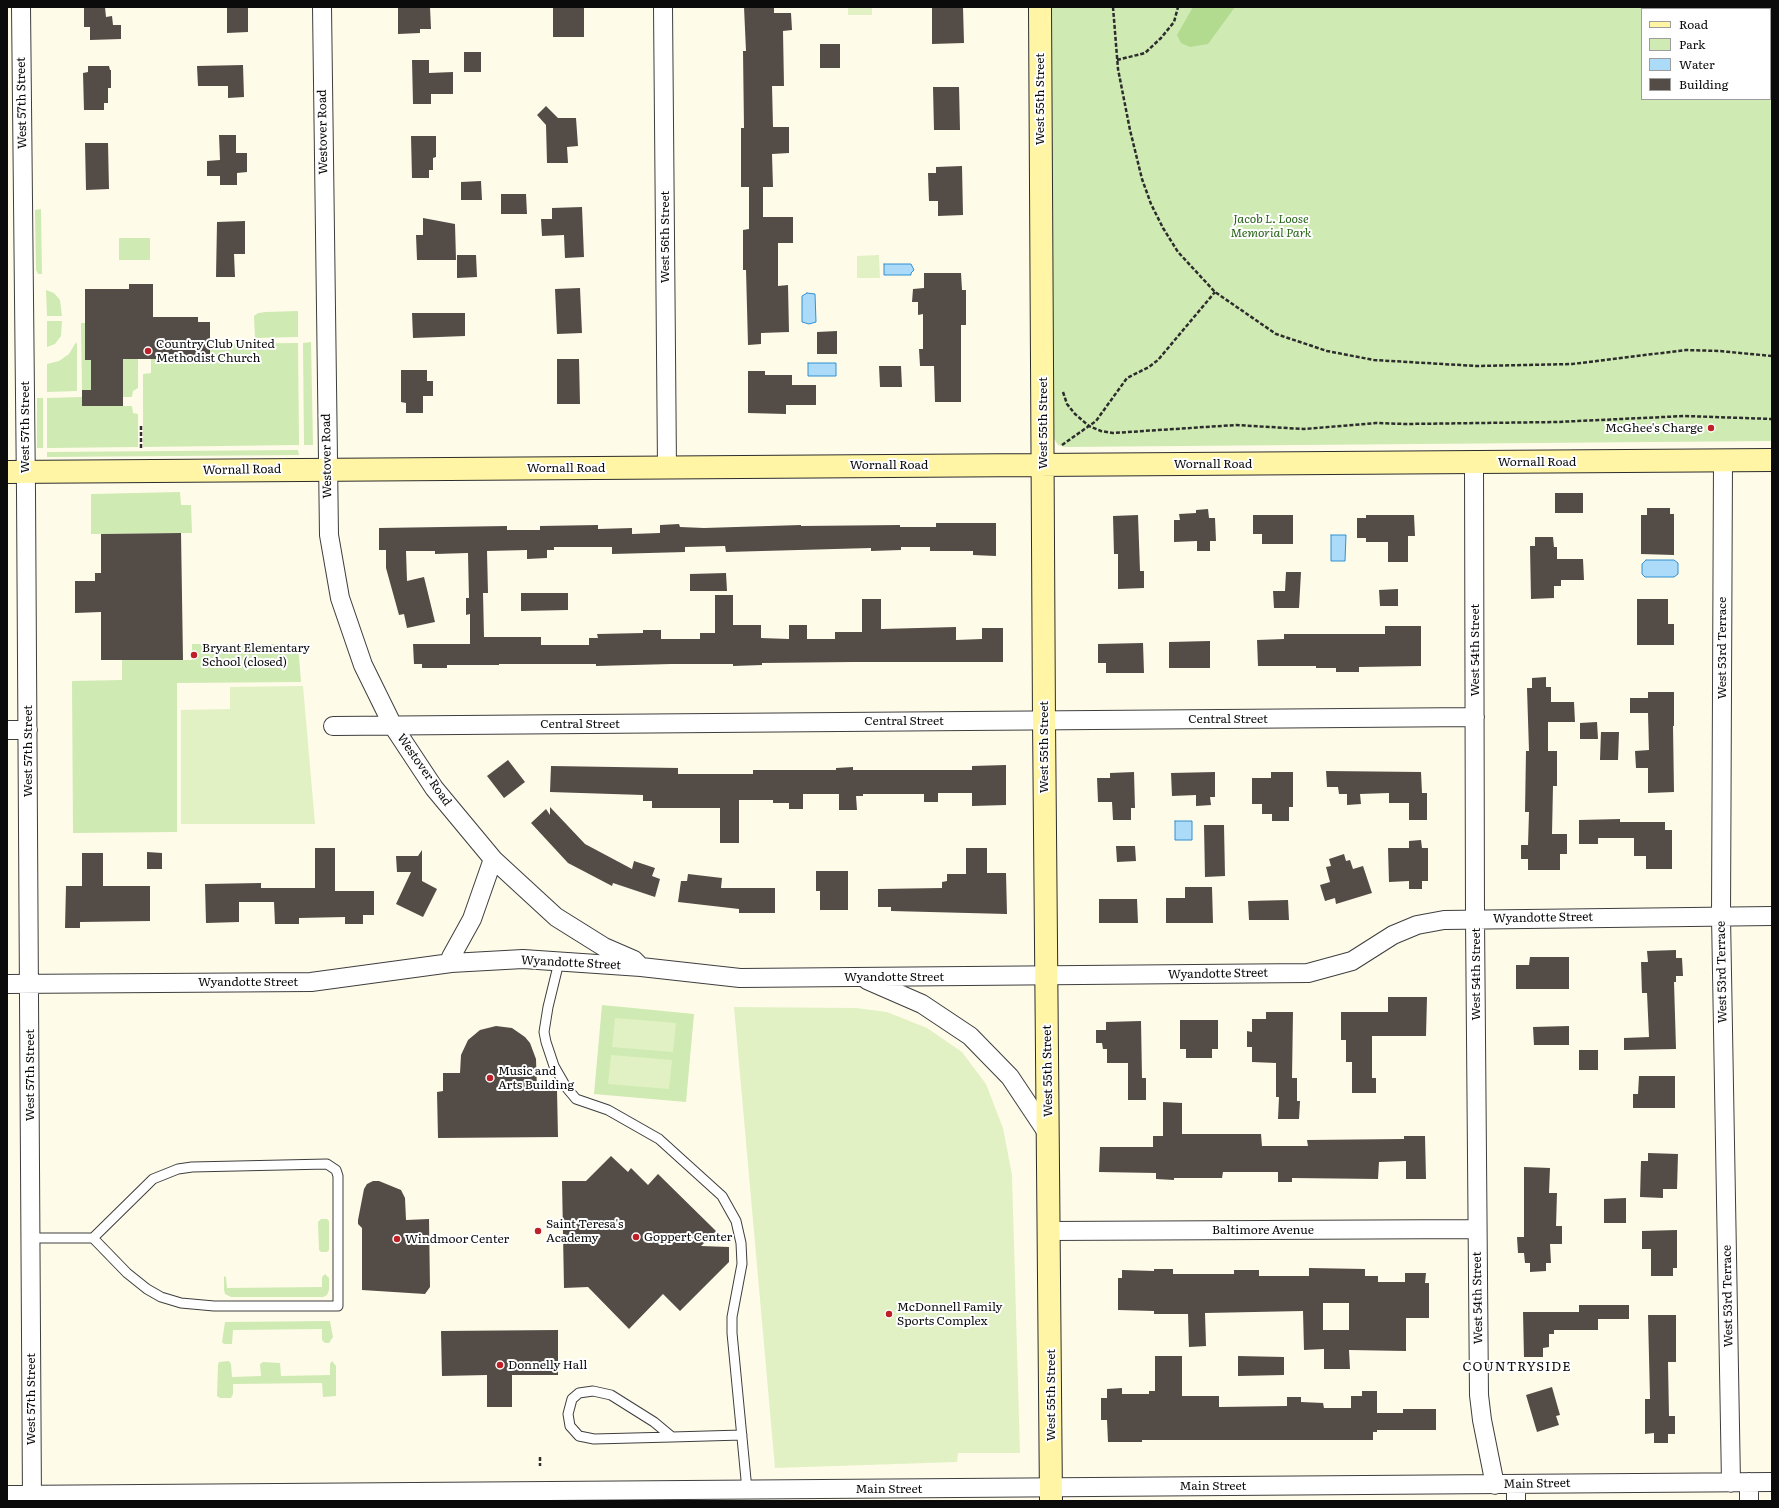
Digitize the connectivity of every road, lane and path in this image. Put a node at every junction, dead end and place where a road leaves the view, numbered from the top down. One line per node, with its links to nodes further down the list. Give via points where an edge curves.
1 (21, 7): 22 (street, West 57th Street)
2 (322, 7): 21 (street, Westover Road)
3 (663, 7): 20 (street, West 56th Street)
4 (1040, 7): 19 (main road, West 55th Street)
5 (1113, 7): 7 (path)
6 (1178, 7): 7 (path, via 1174,22 1145,53)
7 (1117, 60): 8 (path, via 1130,130 1151,204 1178,252)
8 (1215, 292): 9 (path, via 1276,334 1327,350 1374,360 1477,366 1572,364 1686,350); 13 (path, via 1164,354 1150,367 1127,378 1096,421)
9 (1772, 356)
10 (1062, 388): 13 (path, via 1075,414)
11 (1772, 419): 13 (path, via 1685,416 1557,422 1376,423 1304,429 1236,425 1113,433)
12 (141, 426): 15 (path)
13 (1089, 426): 14 (path)
14 (1060, 446)
15 (141, 449)
16 (1772, 460): 17 (main road, Wornall Road)
17 (1723, 461): 18 (main road, Wornall Road); 30 (street, West 53rd Terrace)
18 (1474, 462): 19 (main road, Wornall Road); 23 (street, West 54th Street)
19 (1043, 465): 20 (main road, Wornall Road); 24 (main road, West 55th Street)
20 (667, 467): 21 (main road, Wornall Road)
21 (327, 470): 22 (main road, Wornall Road); 26 (street, Westover Road, via 329,535 340,598 363,665)
22 (16, 472): 28 (street, West 57th Street)
23 (1475, 717): 24 (street, Central Street); 32 (street, West 54th Street)
24 (1044, 720): 26 (street, Central Street); 36 (main road, West 55th Street)
25 (333, 726): 26 (street, Central Street)
26 (393, 726): 29 (street, Westover Road, via 434,788)
27 (7, 730): 28 (street)
28 (28, 730): 39 (street, West 57th Street)
29 (493, 859): 34 (street, via 472,918 451,957); 35 (street, Westover Road, via 556,917 604,947 634,960)
30 (1721, 916): 31 (street, Wyandotte Street); 32 (street, Wyandotte Street); 49 (street, West 53rd Terrace)
31 (1772, 916)
32 (1475, 919): 36 (street, Wyandotte Street, via 1444,920 1417,925 1393,936 1352,961 1308,973); 41 (street, West 54th Street)
33 (559, 962): 34 (street, Wyandotte Street, via 523,960); 35 (street, Wyandotte Street); 45 (lane, via 544,1032 554,1066 566,1087 576,1099 608,1110 659,1138 722,1196 736,1221 742,1264 732,1317 732,1333)
34 (451, 963): 39 (street, Wyandotte Street, via 311,982)
35 (641, 967): 37 (street, Wyandotte Street, via 740,978)
36 (1047, 976): 37 (street, Wyandotte Street); 40 (main road, West 55th Street)
37 (860, 977): 40 (street, via 922,1004 970,1036 1010,1077)
38 (7, 984): 39 (street, Wyandotte Street)
39 (29, 984): 43 (street, West 57th Street)
40 (1048, 1134): 42 (main road, West 55th Street)
41 (1477, 1229): 42 (street, Baltimore Avenue); 52 (street, West 54th Street, via 1479,1395)
42 (1049, 1231): 55 (main road, West 55th Street)
43 (31, 1238): 44 (lane); 61 (street, West 57th Street)
44 (93, 1238): 44 (lane, via 127,1274 147,1289 182,1304 338,1306 338,1176 336,1170 327,1164 178,1169 153,1179)
45 (742, 1435): 46 (lane); 53 (lane)
46 (672, 1437): 46 (lane, via 594,1439 579,1436 570,1426 568,1414 572,1399 579,1393 593,1391 612,1395)
47 (540, 1457): 48 (path)
48 (540, 1466)
49 (1731, 1482): 50 (street, Main Street); 54 (street, Main Street)
50 (1749, 1482): 51 (street, Main Street); 62 (street)
51 (1772, 1482)
52 (1495, 1485): 54 (street, Main Street); 56 (street, Main Street)
53 (747, 1490): 58 (street, Main Street); 59 (street, Main Street)
54 (1516, 1493)
55 (1051, 1494): 56 (street, Main Street); 58 (street, Main Street)
56 (1282, 1494)
57 (7, 1495): 61 (street, Main Street)
58 (796, 1495)
59 (541, 1496): 60 (street, Main Street)
60 (284, 1497): 61 (street, Main Street)
61 (32, 1498)
62 (1749, 1501)

